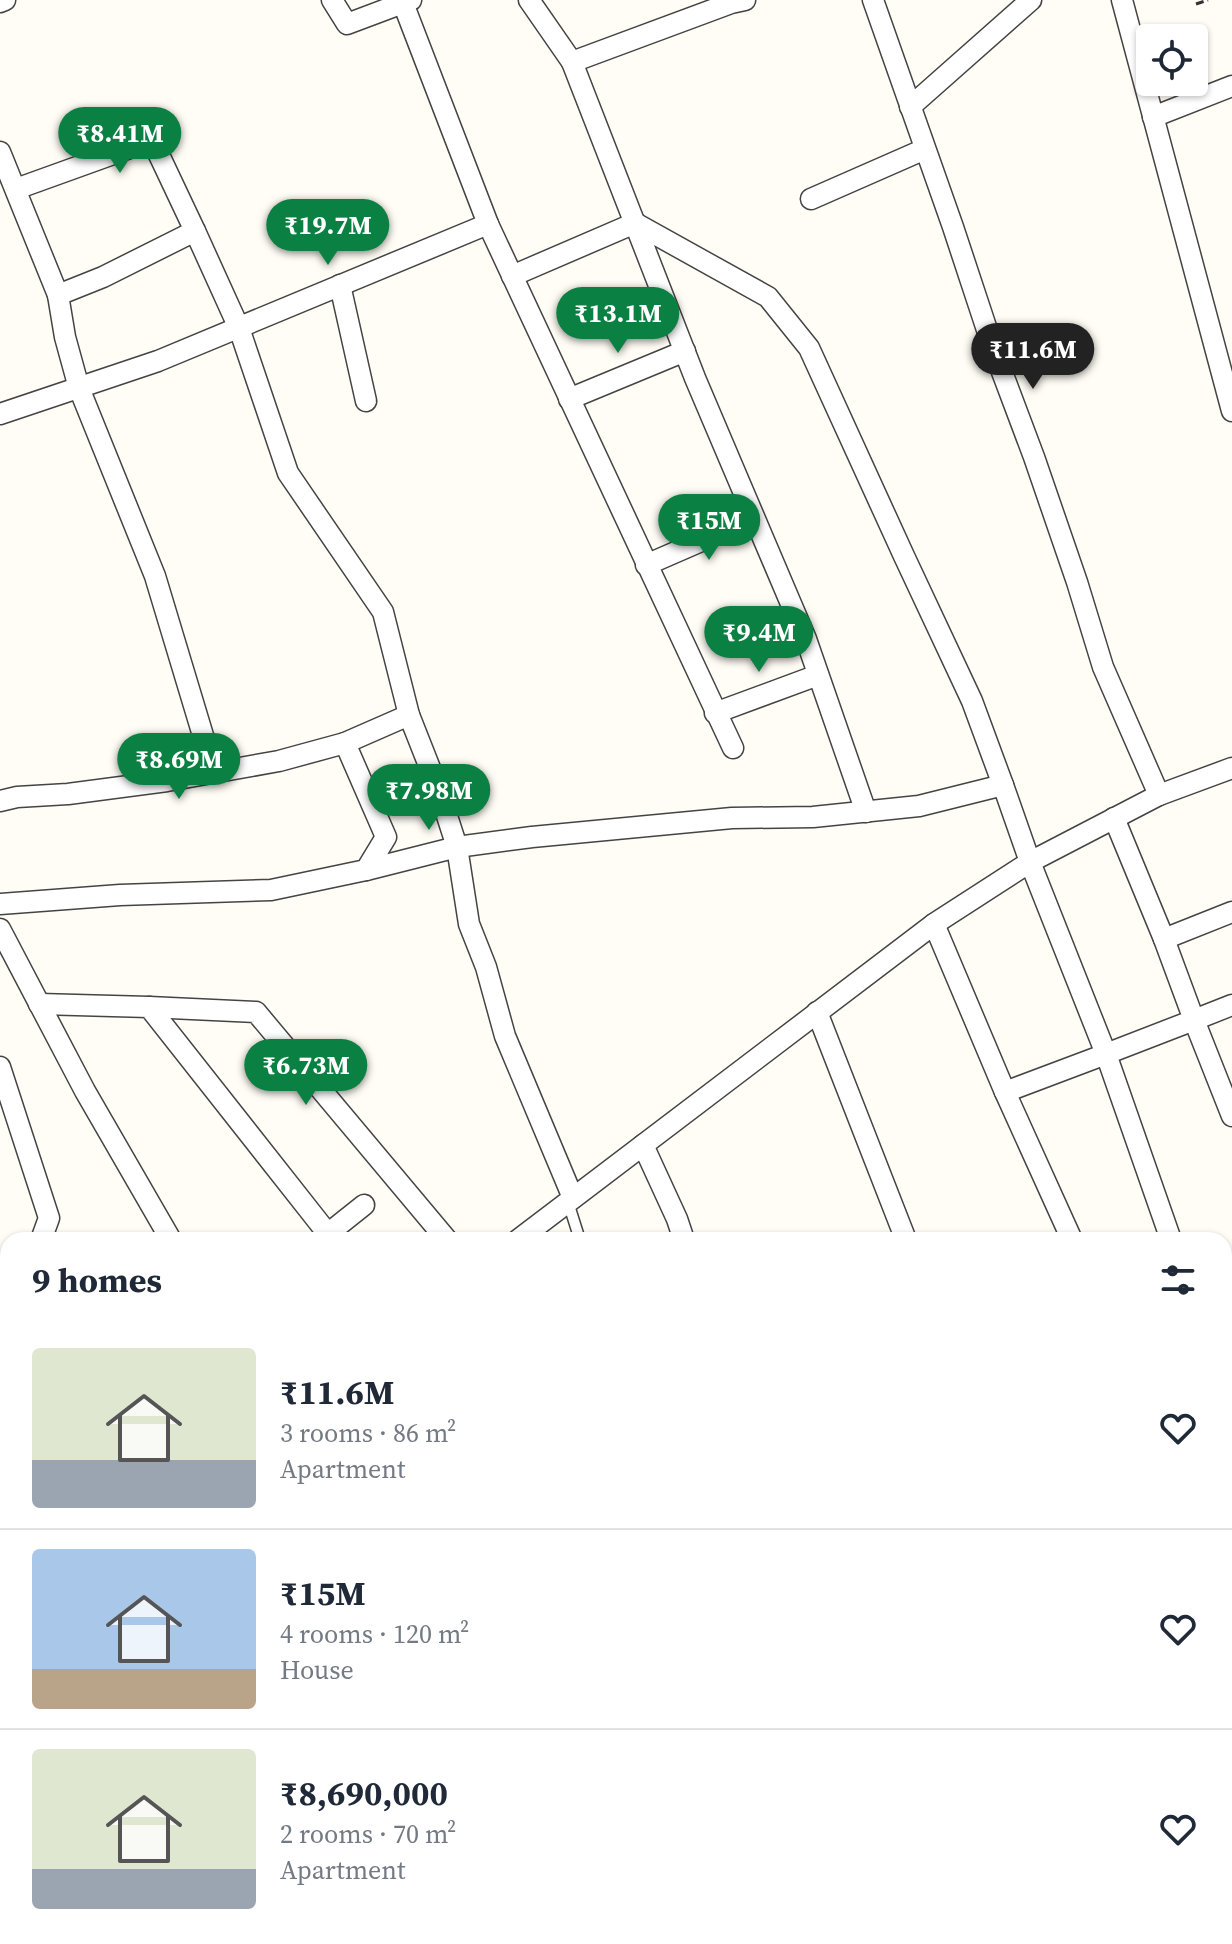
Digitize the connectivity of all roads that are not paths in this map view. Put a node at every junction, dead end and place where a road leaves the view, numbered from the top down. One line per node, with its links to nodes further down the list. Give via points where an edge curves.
1 (332, 0): 7 (street, via 347,24)
2 (529, 0): 8 (street)
3 (745, 0): 8 (street)
4 (873, 0): 10 (street)
5 (1031, 0): 10 (street)
6 (1122, 0): 11 (street)
7 (407, 2): 17 (street)
8 (572, 62): 16 (street)
9 (1232, 86): 11 (street)
10 (910, 107): 12 (street)
11 (1153, 117): 27 (street)
12 (925, 149): 15 (street); 39 (street, via 1103,667)
13 (0, 152): 14 (street)
14 (16, 189): 18 (street, via 152,140); 21 (street)
15 (811, 199)
16 (635, 223): 19 (street); 23 (street); 38 (street, via 768,297 809,348 972,701)
17 (488, 224): 19 (street); 20 (street)
18 (195, 231): 21 (street); 22 (street)
19 (512, 276): 25 (street)
20 (340, 285): 22 (street); 26 (street)
21 (58, 295): 24 (street)
22 (239, 328): 24 (street); 33 (street, via 288,473 383,612)
23 (685, 351): 25 (street); 29 (street)
24 (79, 388): 28 (street); 37 (street, via 155,576)
25 (569, 399): 30 (street)
26 (366, 401)
27 (1232, 411)
28 (0, 414)
29 (754, 518): 30 (street); 31 (street)
30 (646, 565): 32 (street)
31 (818, 675): 32 (street); 41 (street)
32 (715, 713): 35 (street)
33 (409, 715): 34 (street); 43 (street)
34 (345, 743): 37 (street); 45 (street, via 386,837)
35 (733, 748)
36 (1232, 768): 39 (street)
37 (214, 772): 40 (street)
38 (1003, 785): 41 (street, via 919,806); 44 (street)
39 (1159, 795): 42 (street)
40 (0, 801)
41 (866, 812): 43 (street, via 732,818)
42 (1114, 818): 44 (street); 50 (street)
43 (457, 847): 45 (street); 61 (street, via 469,924 505,1036)
44 (1030, 862): 48 (street); 56 (street)
45 (366, 870): 46 (street, via 271,890)
46 (0, 904)
47 (1232, 912): 50 (street)
48 (934, 924): 54 (street); 58 (street)
49 (0, 929): 51 (street)
50 (1164, 939): 55 (street)
51 (39, 1004): 53 (street); 64 (street)
52 (1232, 1005): 55 (street)
53 (149, 1007): 65 (street); 67 (street, via 256,1012)
54 (817, 1012): 60 (street); 71 (street)
55 (1194, 1020): 56 (street); 59 (street)
56 (1106, 1054): 58 (street); 73 (street)
57 (0, 1067): 63 (street, via 49,1218)
58 (1005, 1092): 72 (street)
59 (1232, 1116)
60 (643, 1145): 61 (street); 70 (street)
61 (570, 1200): 68 (street); 69 (lane)
62 (364, 1205): 66 (street)
63 (44, 1232)
64 (166, 1232)
65 (320, 1232)
66 (330, 1232)
67 (440, 1232)
68 (528, 1232)
69 (578, 1232)
70 (681, 1232)
71 (903, 1232)
72 (1068, 1232)
73 (1168, 1232)

